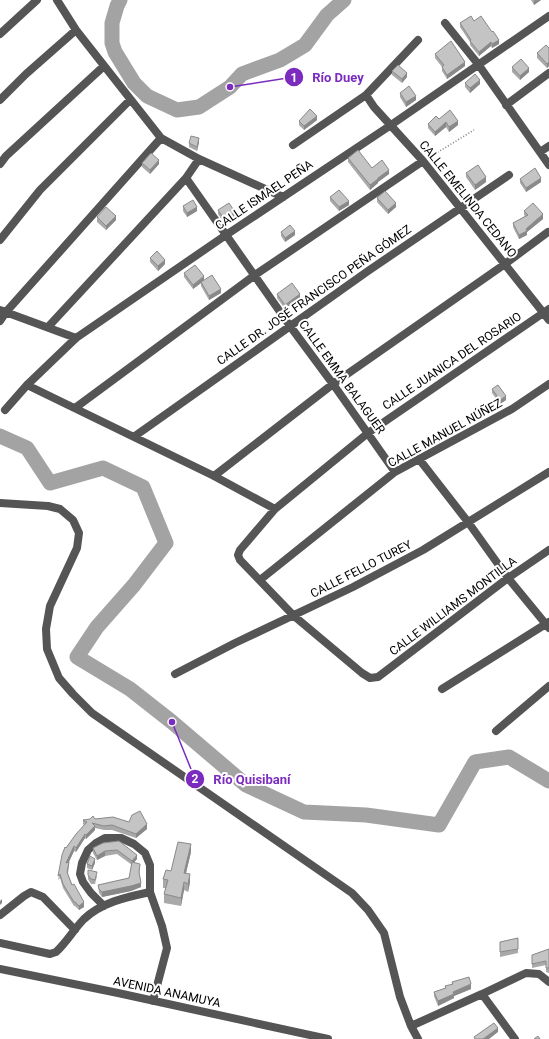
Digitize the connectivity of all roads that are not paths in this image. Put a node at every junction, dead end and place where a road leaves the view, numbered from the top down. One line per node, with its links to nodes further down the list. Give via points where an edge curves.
1 (37, 0): 6 (street)
2 (58, 0): 5 (street)
3 (549, 16): 8 (street, CALLE ISMAEL PEÑA)
4 (445, 23): 8 (street)
5 (76, 30): 9 (street); 12 (street)
6 (0, 34)
7 (418, 40): 11 (street)
8 (478, 64): 14 (street); 15 (street, CALLE ISMAEL PEÑA)
9 (104, 66): 13 (street); 20 (street)
10 (549, 73): 14 (street)
11 (366, 95): 15 (street, CALLE EMELINDA CEDANO); 17 (street)
12 (0, 100)
13 (130, 100): 16 (street); 31 (street, via 40,190)
14 (506, 105): 19 (street)
15 (391, 125): 22 (street, CALLE EMELINDA CEDANO); 27 (street, CALLE ISMAEL PEÑA)
16 (162, 138): 21 (street); 34 (street)
17 (293, 145)
18 (549, 146): 19 (street)
19 (540, 152): 24 (street)
20 (3, 153): 23 (street)
21 (199, 159): 26 (street); 27 (street)
22 (423, 161): 28 (street, CALLE EMELINDA CEDANO); 33 (street)
23 (0, 164)
24 (549, 165)
25 (509, 175): 28 (street, CALLE DR. JOSÉ FRANCISCO PEÑA GÓMEZ)
26 (186, 178): 30 (street, CALLE EMMA BALAGUER); 38 (street)
27 (282, 197): 30 (street, CALLE ISMAEL PEÑA)
28 (461, 208): 32 (street, CALLE EMELINDA CEDANO); 39 (street, CALLE DR. JOSÉ FRANCISCO PEÑA GÓMEZ)
29 (548, 232): 32 (street)
30 (226, 234): 33 (street, CALLE EMMA BALAGUER); 40 (street, CALLE ISMAEL PEÑA)
31 (0, 240)
32 (505, 264): 35 (street, CALLE EMELINDA CEDANO); 41 (street)
33 (256, 275): 39 (street, CALLE EMMA BALAGUER); 44 (street)
34 (3, 311): 37 (street); 38 (street)
35 (546, 311): 36 (street, CALLE EMELINDA CEDANO); 46 (street, CALLE JUANICA DEL ROSARIO)
36 (549, 320)
37 (0, 321)
38 (48, 326): 40 (street)
39 (290, 326): 41 (street, CALLE EMMA BALAGUER); 47 (street, CALLE DR. JOSÉ FRANCISCO PEÑA GÓMEZ)
40 (76, 338): 43 (street, CALLE ISMAEL PEÑA)
41 (333, 384): 46 (street, CALLE EMMA BALAGUER); 51 (street)
42 (549, 384): 48 (street, CALLE MANUEL NÚÑEZ, via 512,409)
43 (27, 385): 44 (street); 45 (street, CALLE ISMAEL PEÑA)
44 (75, 408): 47 (street)
45 (5, 410)
46 (368, 433): 49 (street, CALLE EMMA BALAGUER); 53 (street, CALLE JUANICA DEL ROSARIO)
47 (135, 436): 51 (street)
48 (419, 459): 49 (street, CALLE MANUEL NÚÑEZ); 54 (street)
49 (396, 472): 57 (street, CALLE MANUEL NÚÑEZ)
50 (549, 472): 54 (street, CALLE FELLO TUREY)
51 (214, 476): 53 (street)
52 (0, 503): 73 (street, via 60,509 73,520 79,533 77,548 50,606 46,629 47,649 59,678 92,712 352,893 384,933 400,997)
53 (276, 509): 57 (street, CALLE JUANICA DEL ROSARIO, via 238,555)
54 (468, 522): 56 (street); 58 (street, CALLE FELLO TUREY, via 423,550)
55 (549, 550): 56 (street, CALLE WILLIAMS MONTILLA)
56 (508, 578): 58 (street, CALLE WILLIAMS MONTILLA, via 378,677 370,678 362,673); 59 (street)
57 (260, 580): 58 (street)
58 (294, 616): 60 (street, CALLE FELLO TUREY)
59 (548, 625): 62 (street)
60 (175, 674)
61 (549, 686): 63 (street)
62 (442, 690)
63 (496, 731)
64 (150, 892): 65 (street); 65 (street, via 150,865 145,853 122,838 105,838 88,850 80,874 91,893); 72 (street, via 167,948)
65 (104, 906): 67 (street, via 85,918)
66 (0, 915): 67 (street, via 31,892 43,897)
67 (75, 930): 68 (street, via 61,948 50,954)
68 (0, 943)
69 (0, 969): 72 (street, AVENIDA ANAMUYA)
70 (549, 982): 71 (street, via 539,974 526,973)
71 (482, 994): 73 (street); 76 (street)
72 (153, 1001): 74 (street, AVENIDA ANAMUYA)
73 (411, 1026): 75 (street)
74 (328, 1039)
75 (418, 1039)
76 (514, 1039)

